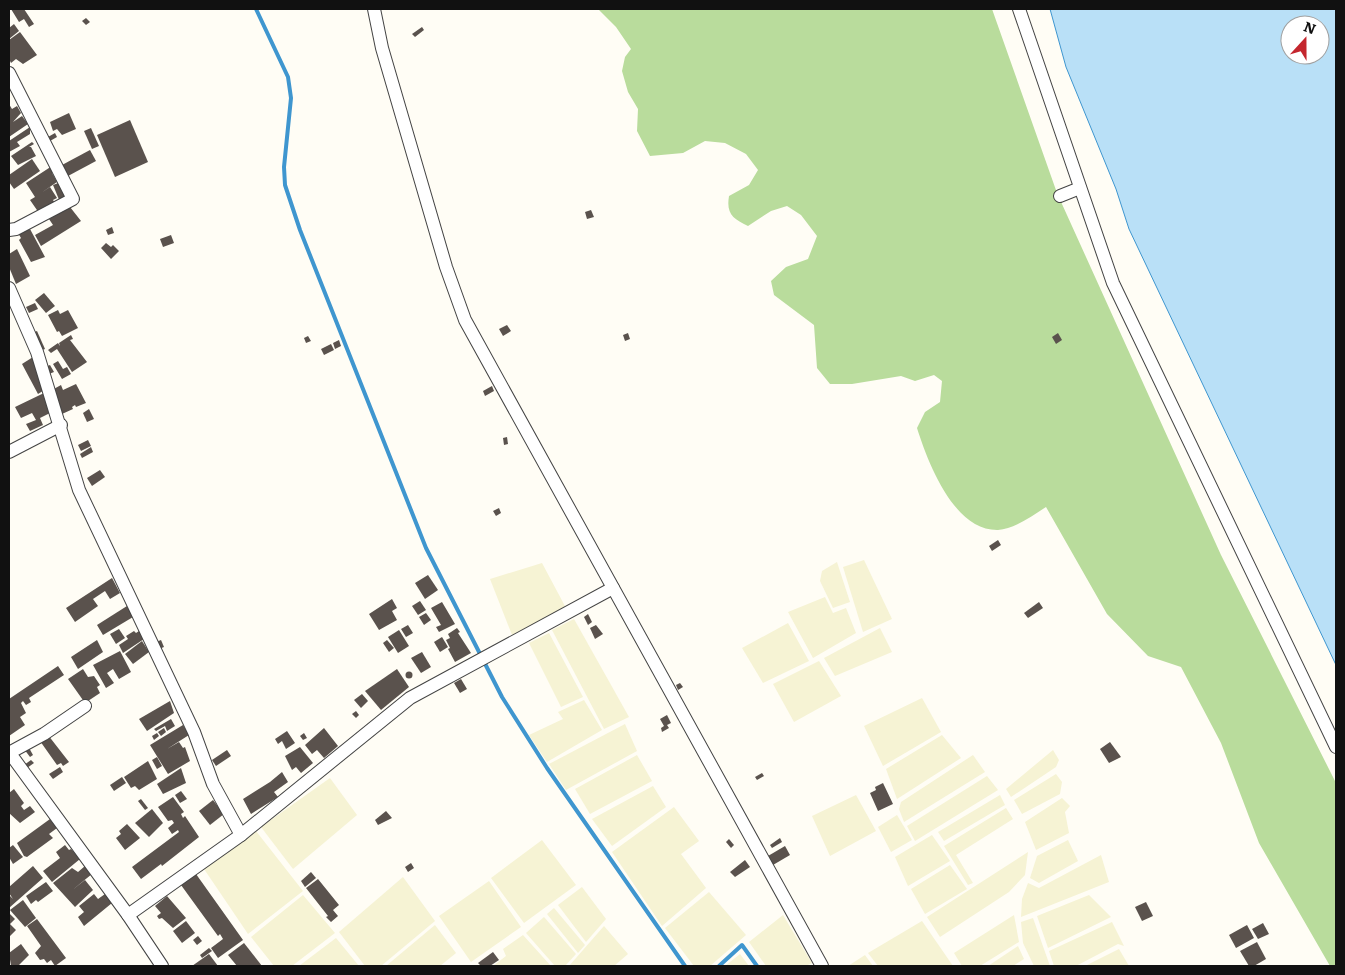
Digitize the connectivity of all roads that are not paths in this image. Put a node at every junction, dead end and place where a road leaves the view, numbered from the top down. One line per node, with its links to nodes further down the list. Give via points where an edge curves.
1 (374, 9): 10 (street, via 382,48 446,267 465,320)
2 (1019, 9): 4 (street)
3 (9, 73): 6 (street, via 73,199)
4 (1080, 188): 5 (street); 12 (street, via 1113,283)
5 (1060, 196)
6 (9, 230)
7 (9, 288): 8 (street, via 37,352)
8 (61, 425): 9 (street); 14 (street, via 79,490 194,732 213,784)
9 (9, 452)
10 (613, 588): 14 (street, via 410,698); 17 (street)
11 (85, 706): 13 (street)
12 (1336, 747)
13 (10, 757): 15 (street)
14 (240, 835): 15 (street)
15 (128, 915): 16 (street)
16 (162, 966)
17 (822, 966)

